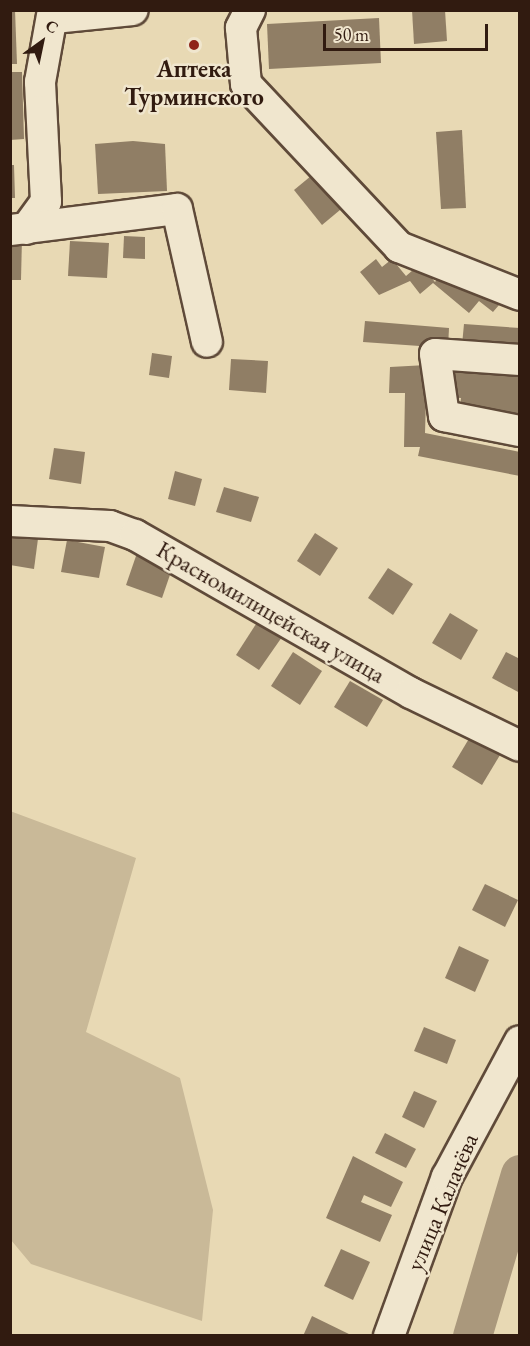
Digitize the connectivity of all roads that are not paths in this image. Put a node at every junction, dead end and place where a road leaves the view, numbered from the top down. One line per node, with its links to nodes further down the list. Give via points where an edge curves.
1 (133, 10): 3 (street)
2 (250, 10): 5 (street, via 241,28 246,84 399,248)
3 (54, 14): 4 (street, via 40,82 46,201)
4 (18, 229): 6 (street, via 177,209)
5 (519, 295)
6 (207, 342)
7 (519, 360): 8 (street, via 435,354 444,416)
8 (519, 431)
9 (10, 521): 10 (street, Красномилицейская улица, via 110,526 135,535 411,693)
10 (519, 746)
11 (519, 1041): 12 (street, улица Калачёва, via 447,1177)
12 (388, 1335)

